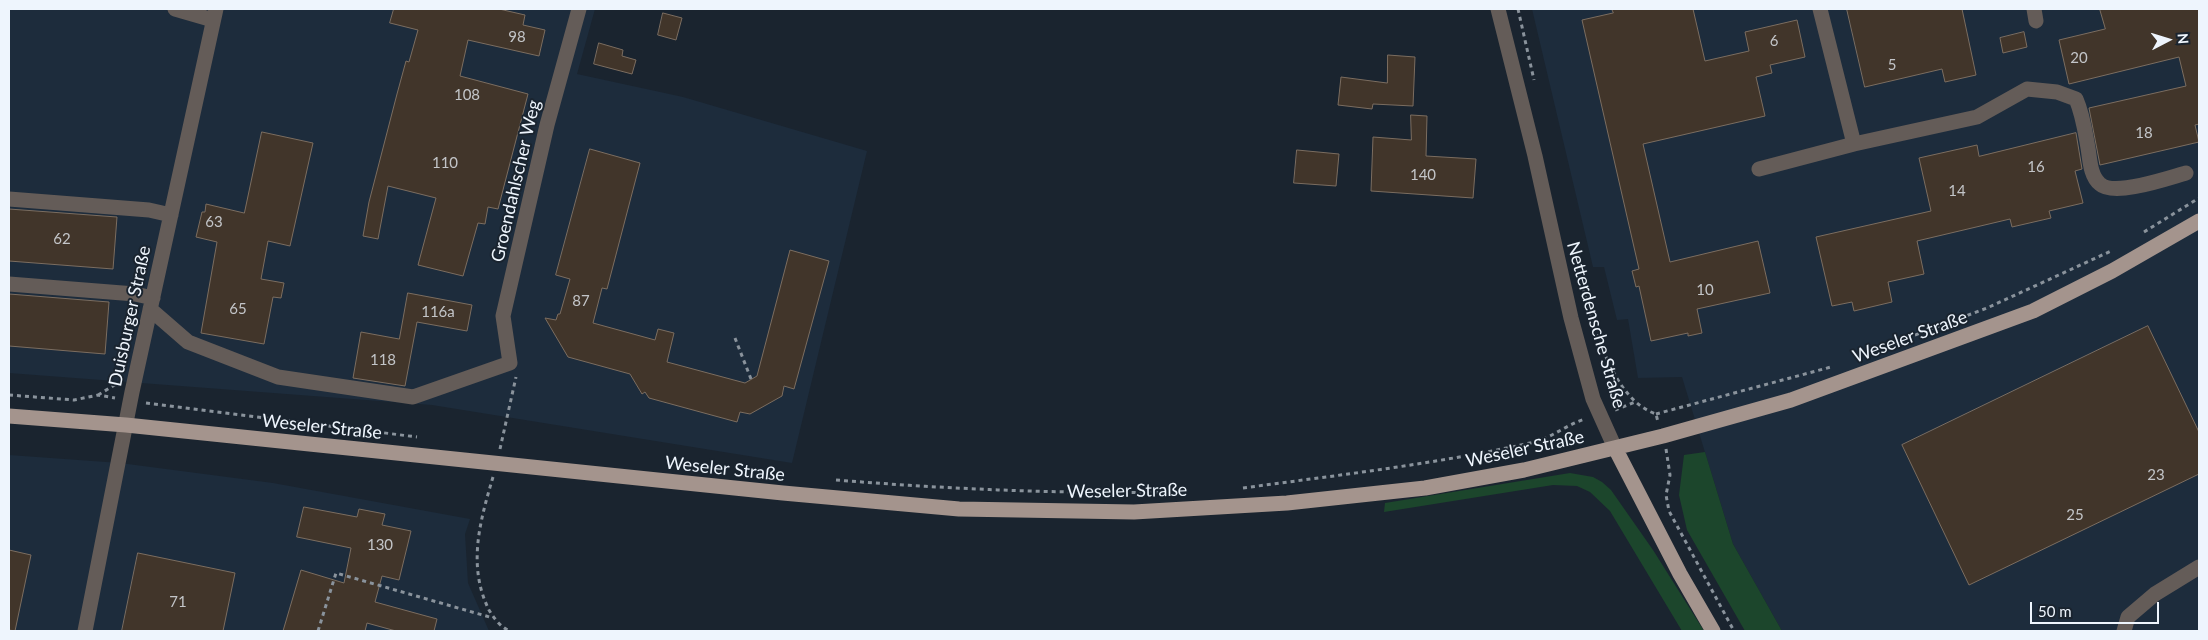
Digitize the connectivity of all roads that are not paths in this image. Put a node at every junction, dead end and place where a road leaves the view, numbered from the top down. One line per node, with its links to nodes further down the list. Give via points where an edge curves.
1 (175, 9): 5 (street)
2 (579, 9): 13 (street, Groendahlscher Weg, via 546,125 503,316 510,363 413,397 278,377 188,342)
3 (1498, 9): 16 (street, Netterdensche Straße, via 1571,318 1593,399)
4 (1820, 9): 6 (street)
5 (215, 15): 10 (street, Duisburger Straße)
6 (1854, 144): 7 (street); 8 (street, via 1977,117 2027,89 2057,92 2076,99 2081,110 2091,167 2100,184 2122,189)
7 (1759, 169)
8 (2186, 173)
9 (9, 199): 10 (street, via 150,210)
10 (171, 215): 13 (street, Duisburger Straße)
11 (2199, 221): 16 (main road, Weseler Straße, via 2033,311 1791,400)
12 (9, 284): 13 (street, via 134,294)
13 (152, 304): 15 (street, Duisburger Straße)
14 (9, 416): 15 (main road, Weseler Straße)
15 (126, 425): 16 (main road, Weseler Straße, via 783,494 959,509 1134,512 1287,503 1425,488 1524,470); 18 (street, Duisburger Straße)
16 (1615, 448): 19 (main road, Netterdensche Straße)
17 (2199, 567): 20 (street, via 2155,594 2128,616)
18 (85, 631)
19 (1713, 631)
20 (2124, 631)

